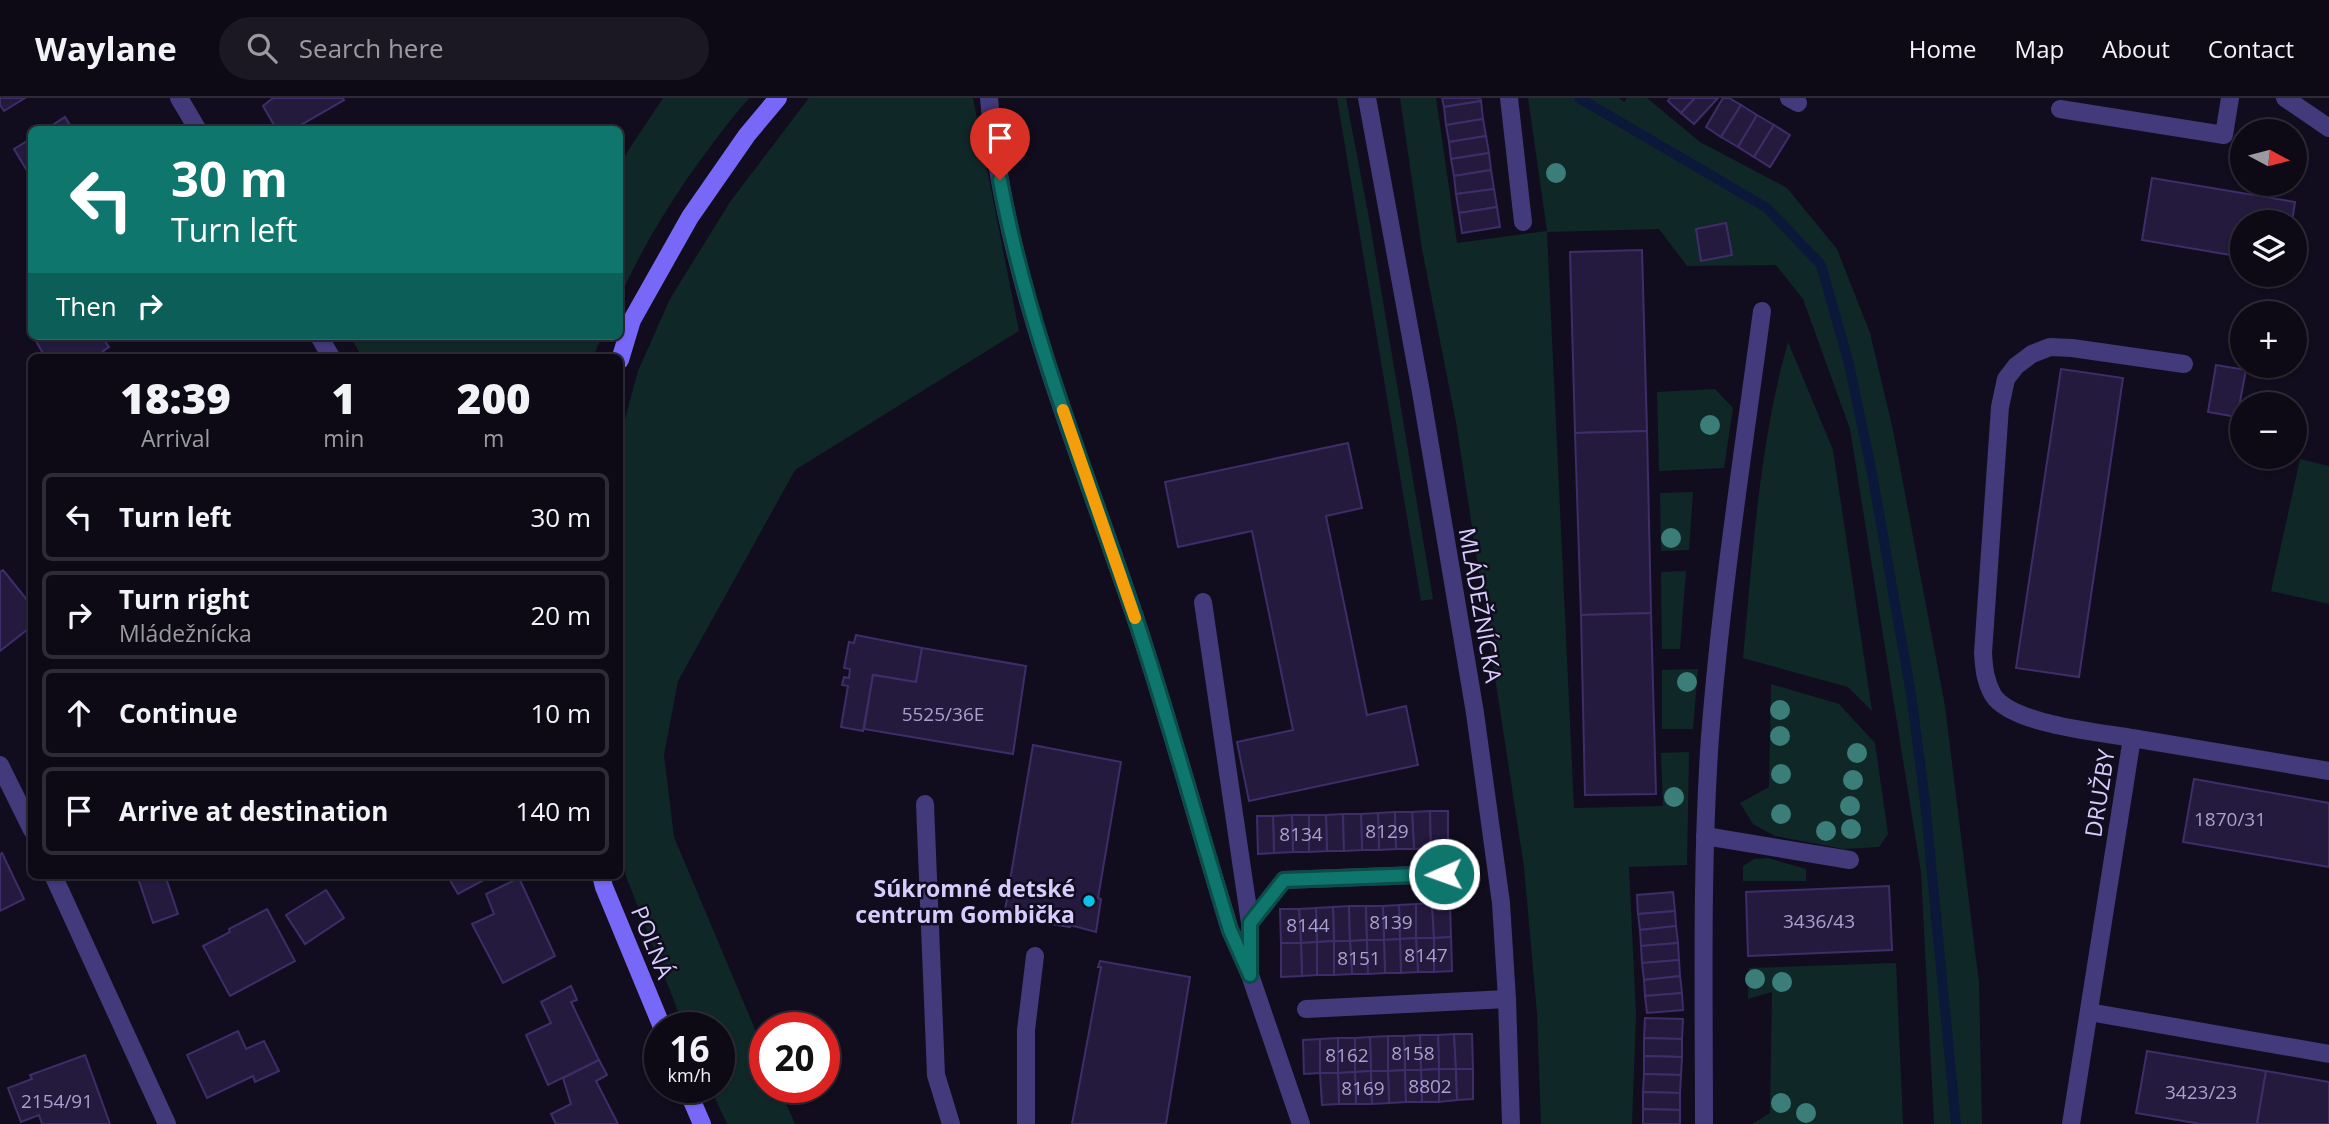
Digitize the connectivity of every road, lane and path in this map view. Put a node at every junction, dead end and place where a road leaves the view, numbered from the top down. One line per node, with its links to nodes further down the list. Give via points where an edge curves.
1 (179, 98): 9 (street)
2 (778, 98): 13 (street, via 690,217 632,320)
3 (989, 98): 28 (street, via 1009,229 1053,382 1139,628 1230,930)
4 (1367, 98): 29 (street, MLÁDEŽNÍCKA, via 1475,713 1501,903)
5 (1509, 98): 11 (street)
6 (2230, 98): 8 (street, via 2224,135)
7 (2285, 98): 10 (street)
8 (2060, 109)
9 (196, 126)
10 (2329, 128)
11 (1523, 222)
12 (1762, 311): 21 (street, via 1716,660)
13 (622, 354)
14 (2184, 365): 16 (street, via 2049,347 2016,366 2006,379 2000,407 1984,676 1994,697 2027,718)
15 (1203, 603): 26 (street)
16 (2132, 738): 18 (street, DRUŽBY); 32 (street, DRUŽBY)
17 (0, 765): 20 (street)
18 (2329, 771)
19 (925, 804): 37 (street, via 936,1075)
20 (28, 822)
21 (1704, 836): 22 (street); 41 (street)
22 (1850, 860)
23 (1444, 874): 26 (street, via 1284,880)
24 (54, 879): 35 (street)
25 (601, 879): 31 (street, POĽNÁ)
26 (1250, 923): 28 (street)
27 (1035, 956): 38 (street, via 1026,1030)
28 (1250, 975): 39 (street)
29 (1507, 999): 30 (street); 40 (street, MLÁDEŽNÍCKA)
30 (1306, 1009)
31 (656, 1012)
32 (2089, 1012): 33 (street); 42 (street, DRUŽBY)
33 (2329, 1054)
34 (693, 1103): 36 (street)
35 (167, 1124)
36 (702, 1124)
37 (951, 1124)
38 (1026, 1124)
39 (1301, 1124)
40 (1511, 1124)
41 (1704, 1124)
42 (2071, 1124)

